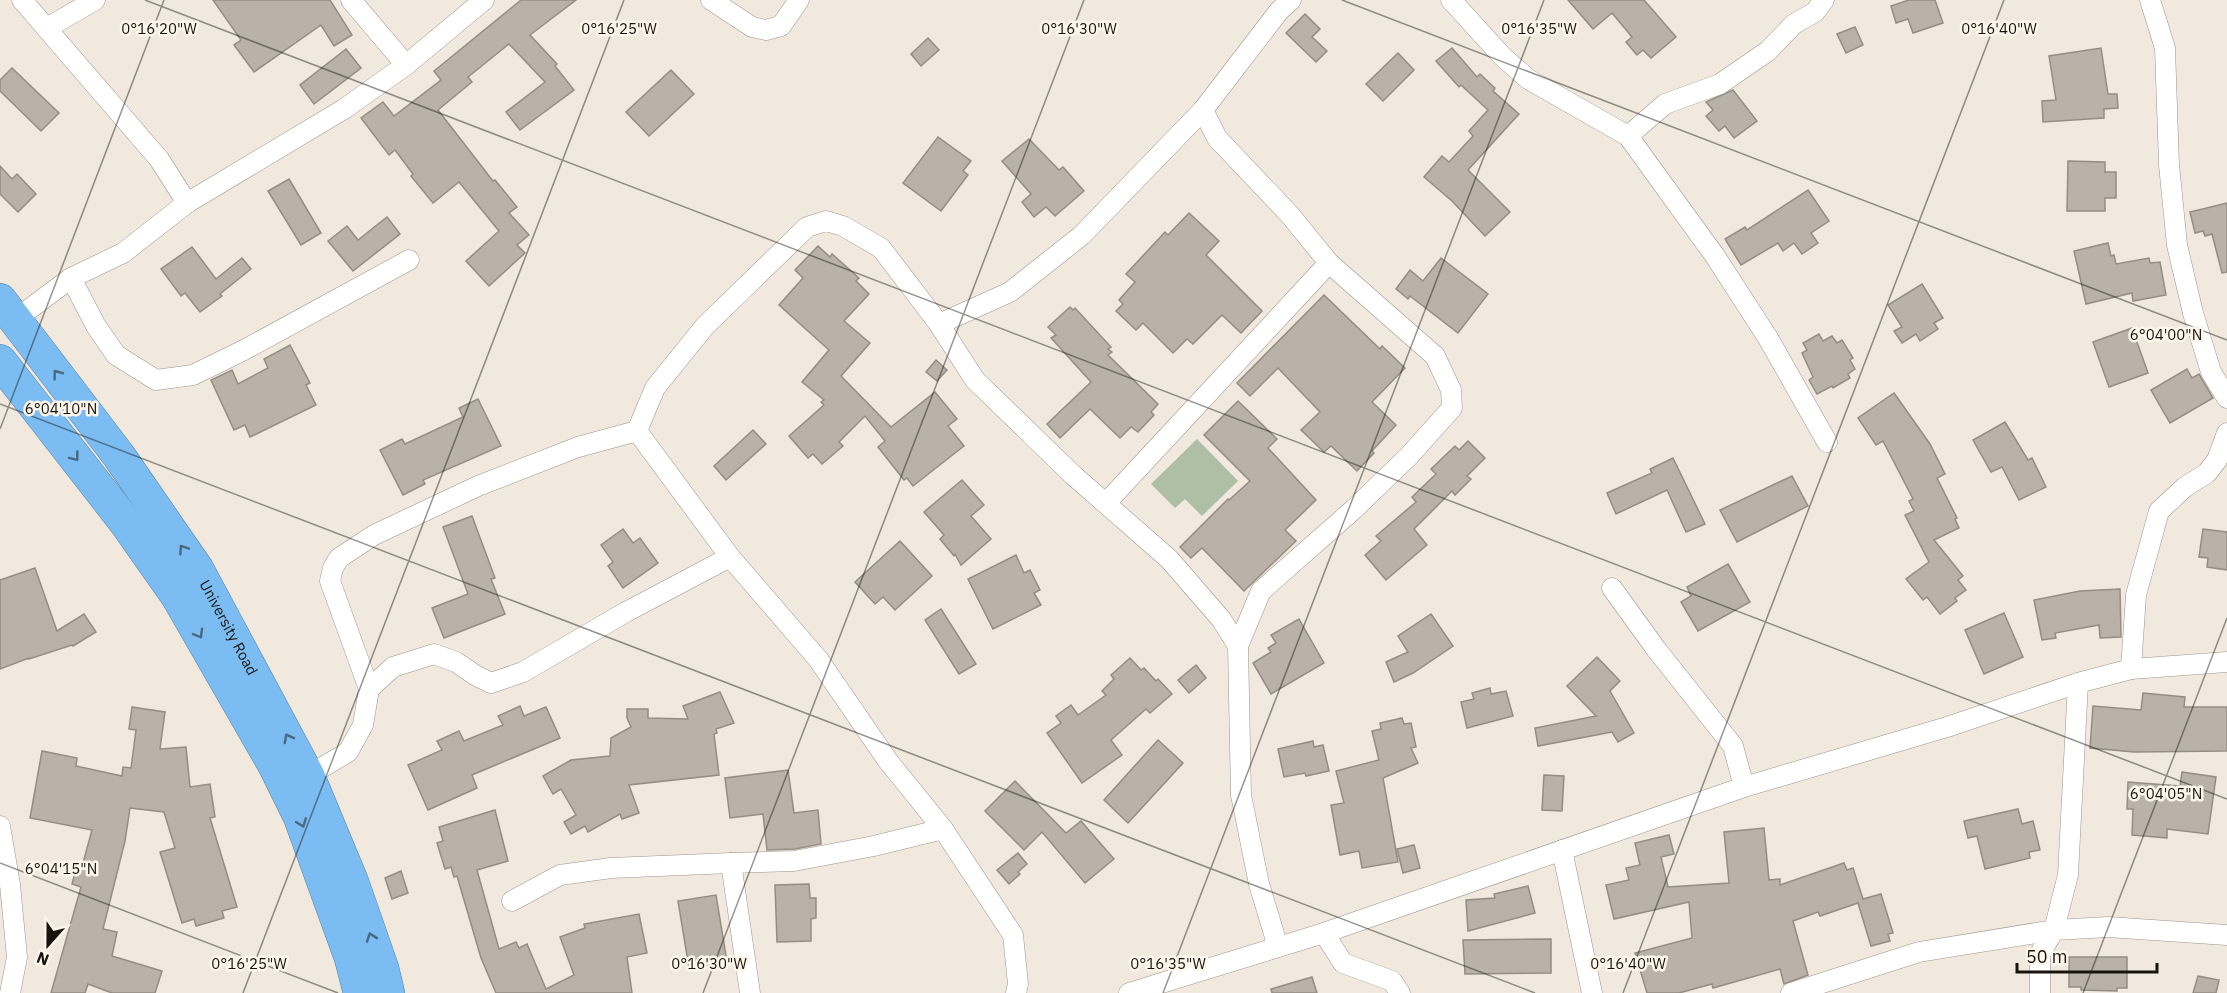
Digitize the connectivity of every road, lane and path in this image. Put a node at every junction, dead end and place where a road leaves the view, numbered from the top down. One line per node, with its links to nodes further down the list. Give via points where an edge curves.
1 (22, 0): 11 (street)
2 (94, 0): 11 (street)
3 (351, 0): 12 (street)
4 (484, 0): 12 (street)
5 (711, 0): 6 (street, via 752,27 766,30 781,26)
6 (799, 0)
7 (1451, 0): 14 (street, via 1528,79)
8 (1824, 0): 14 (street, via 1768,51 1720,84 1665,104)
9 (2150, 0): 22 (street, via 2165,48 2169,165 2177,245 2211,372)
10 (1279, 4): 13 (street)
11 (47, 28): 15 (street, via 159,159)
12 (406, 65): 15 (street, via 344,109)
13 (1203, 110): 17 (street, via 1217,138); 20 (street, via 1082,235 1010,292)
14 (1628, 135): 25 (street, via 1715,256 1768,338)
15 (187, 203): 18 (street, via 123,253)
16 (409, 260): 18 (street, via 193,375 156,380 116,355)
17 (1329, 263): 26 (street); 29 (street, via 1435,356 1451,390 1452,408 1354,509 1261,591)
18 (71, 278): 19 (street)
19 (8, 309): 34 (highway, University Road, one-way to 19, via 197,569 119,456)
20 (939, 324): 23 (street, via 881,248 835,223 826,221 807,227 705,326 655,388); 26 (street, via 975,380)
21 (0, 362): 48 (highway, University Road, one-way to 48, via 126,523 178,597 275,766 300,817)
22 (2227, 398)
23 (637, 431): 27 (street); 33 (street, via 578,447 478,486 374,535 339,558 330,581)
24 (2227, 433): 31 (street, via 2217,460 2207,473 2159,511 2136,595)
25 (1827, 442)
26 (1106, 503): 29 (street, via 1169,559)
27 (730, 557): 33 (street, via 523,672 491,683 434,654 393,667); 37 (street, via 818,659 888,761)
28 (1612, 588): 35 (street, via 1733,746)
29 (1239, 646): 44 (street, via 1241,795 1259,884)
30 (2227, 662): 31 (street)
31 (2131, 669): 32 (street)
32 (2078, 683): 35 (street, via 1947,727); 41 (street, via 2068,875)
33 (369, 689): 34 (street, via 363,725 348,752)
34 (308, 776): 49 (highway, University Road, one-way to 34, via 352,882)
35 (1744, 787): 38 (street)
36 (0, 826): 47 (street, via 17,957)
37 (943, 829): 39 (street, via 794,861); 51 (street, via 1013,935)
38 (1562, 850): 42 (street); 54 (street)
39 (731, 863): 40 (street, via 560,874); 50 (street)
40 (512, 901)
41 (2054, 930): 43 (street, via 2108,927); 46 (street, via 1919,952); 56 (street, via 2040,954)
42 (1324, 933): 44 (street); 53 (street, via 1343,963 1392,981)
43 (2227, 935)
44 (1278, 947): 45 (street)
45 (1178, 986): 52 (street)
46 (1813, 989): 55 (street)
47 (10, 993)
48 (360, 993)
49 (388, 993)
50 (750, 993)
51 (1016, 993)
52 (1129, 993)
53 (1400, 993)
54 (1592, 993)
55 (1791, 993)
56 (2040, 993)

